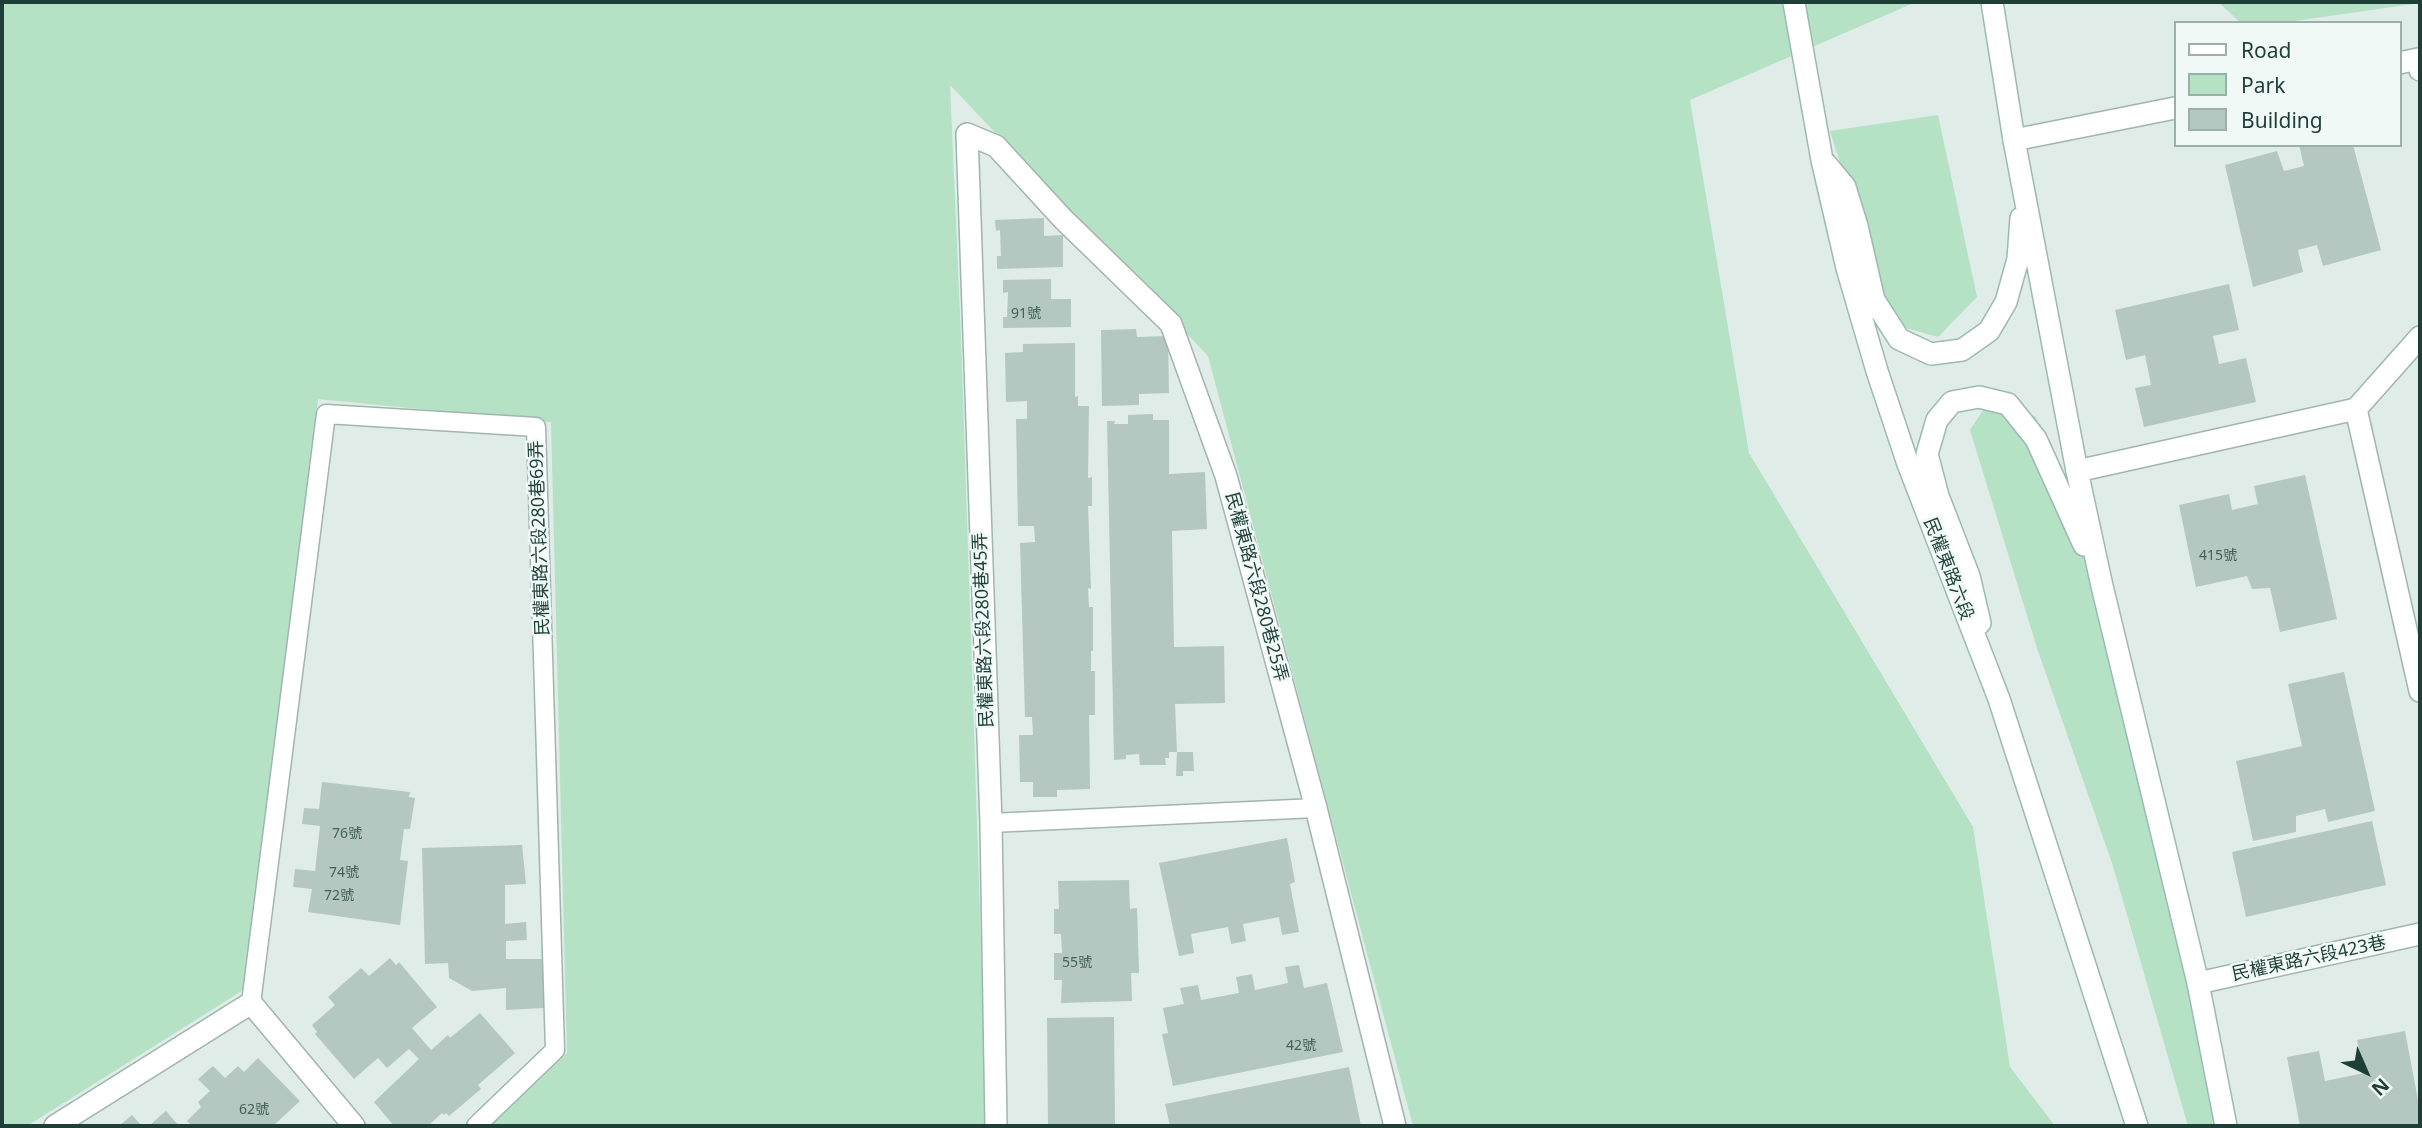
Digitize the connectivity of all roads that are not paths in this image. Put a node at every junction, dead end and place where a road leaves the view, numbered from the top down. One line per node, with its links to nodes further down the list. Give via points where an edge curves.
1 (1992, 2): 7 (street)
2 (1794, 3): 8 (street, 民權東路六段)
3 (2401, 63): 4 (street, via 2418,59)
4 (2420, 70)
5 (2174, 108): 7 (street)
6 (967, 134): 16 (street, 民權東路六段280巷25弄, via 996,146 1171,324 1226,476); 17 (street, 民權東路六段280巷45弄)
7 (2014, 140): 9 (street)
8 (1822, 160): 9 (street, via 1845,187 1874,300 1899,339 1931,354 1962,350 1989,331 2006,302 2018,259); 15 (street, 民權東路六段, via 1877,371)
9 (2024, 191): 12 (street)
10 (2420, 337): 11 (street)
11 (2356, 409): 12 (street); 14 (street)
12 (2077, 471): 13 (street)
13 (2102, 586): 15 (street, via 2036,439 2008,404 1979,397 1952,402 1937,420 1927,454 1969,576); 19 (street)
14 (2420, 691)
15 (1998, 699): 26 (street, 民權東路六段)
16 (1316, 808): 17 (lane); 25 (street, 民權東路六段280巷25弄)
17 (990, 823): 24 (street, 民權東路六段280巷45弄)
18 (2420, 934): 19 (street, 民權東路六段423巷)
19 (2198, 983): 27 (street)
20 (251, 1003): 21 (street); 22 (street); 23 (lane, 民權東路六段280巷69弄, via 326,414 536,428 555,1050)
21 (55, 1126)
22 (354, 1126)
23 (476, 1126)
24 (996, 1126)
25 (1395, 1126)
26 (2137, 1126)
27 (2226, 1126)

